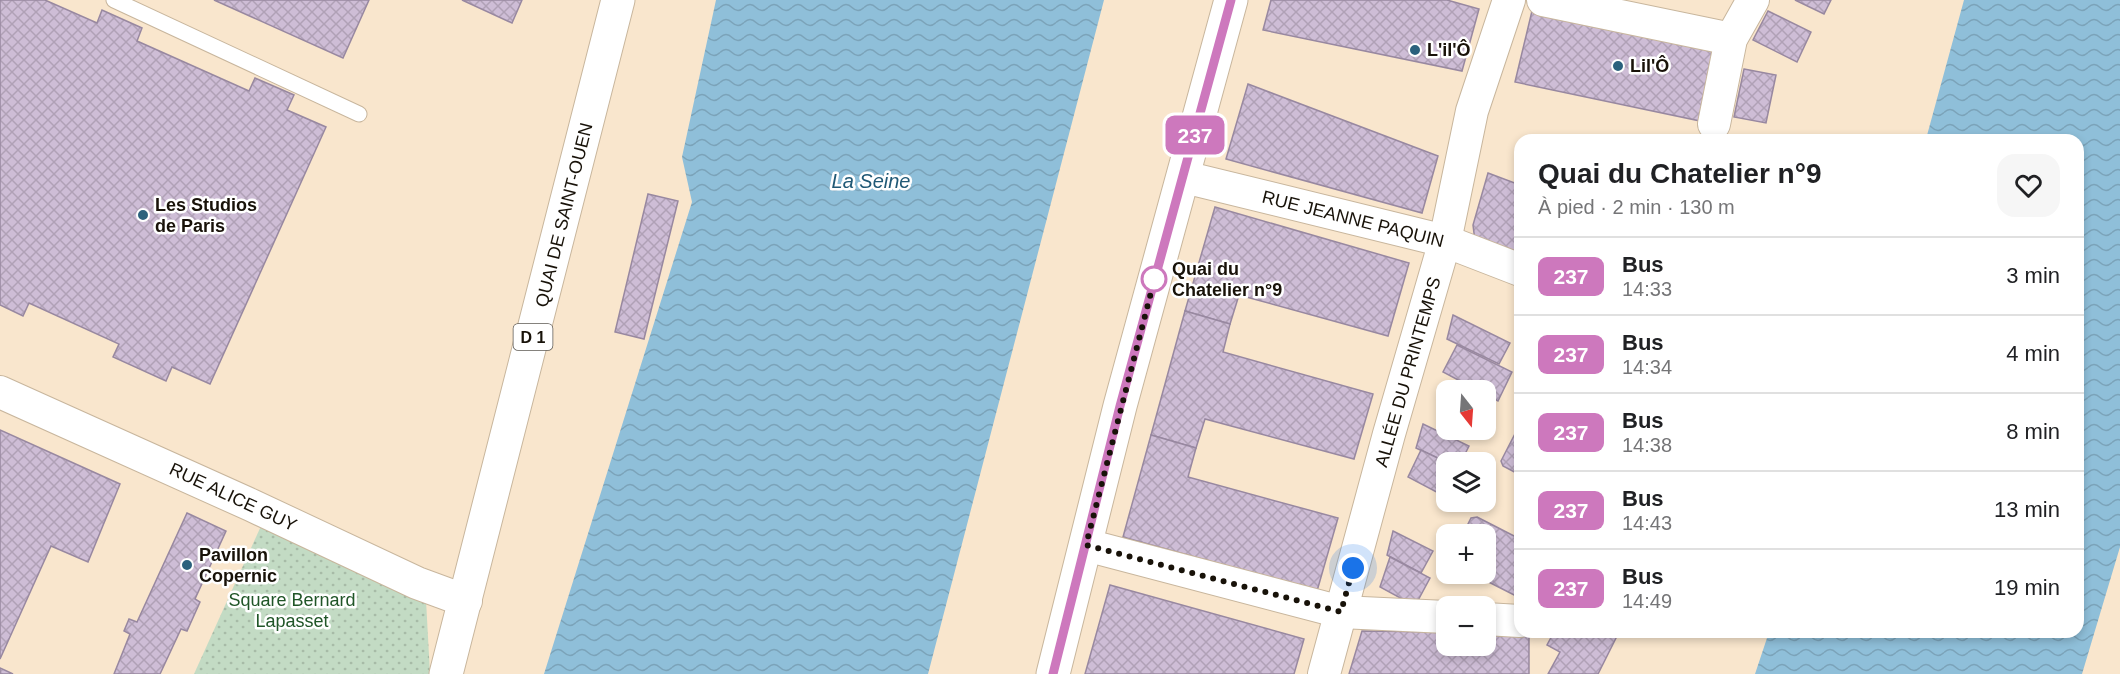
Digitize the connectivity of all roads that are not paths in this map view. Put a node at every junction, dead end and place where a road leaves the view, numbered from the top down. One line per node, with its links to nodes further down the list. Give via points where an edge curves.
1 (114, 0): 8 (lane)
2 (618, 0): 15 (street, QUAI DE SAINT-OUEN / D 1)
3 (1231, 0): 10 (street)
4 (1509, 0): 11 (street, ALLÉE DU PRINTEMPS, via 1472,111)
5 (1543, 0): 7 (street)
6 (1753, 0): 7 (street)
7 (1731, 39): 9 (street)
8 (359, 114)
9 (1714, 124)
10 (1184, 177): 11 (street, RUE JEANNE PAQUIN); 14 (street)
11 (1445, 241): 12 (street, RUE JEANNE PAQUIN); 16 (street, ALLÉE DU PRINTEMPS)
12 (1514, 268)
13 (0, 392): 15 (street, RUE ALICE GUY, via 417,583)
14 (1086, 545): 16 (street); 21 (street)
15 (466, 601): 20 (street, QUAI DE SAINT-OUEN / D 1)
16 (1341, 612): 17 (street); 22 (street, ALLÉE DU PRINTEMPS)
17 (1436, 617)
18 (1496, 620): 19 (street)
19 (1514, 621)
20 (446, 674)
21 (1053, 674)
22 (1324, 674)

